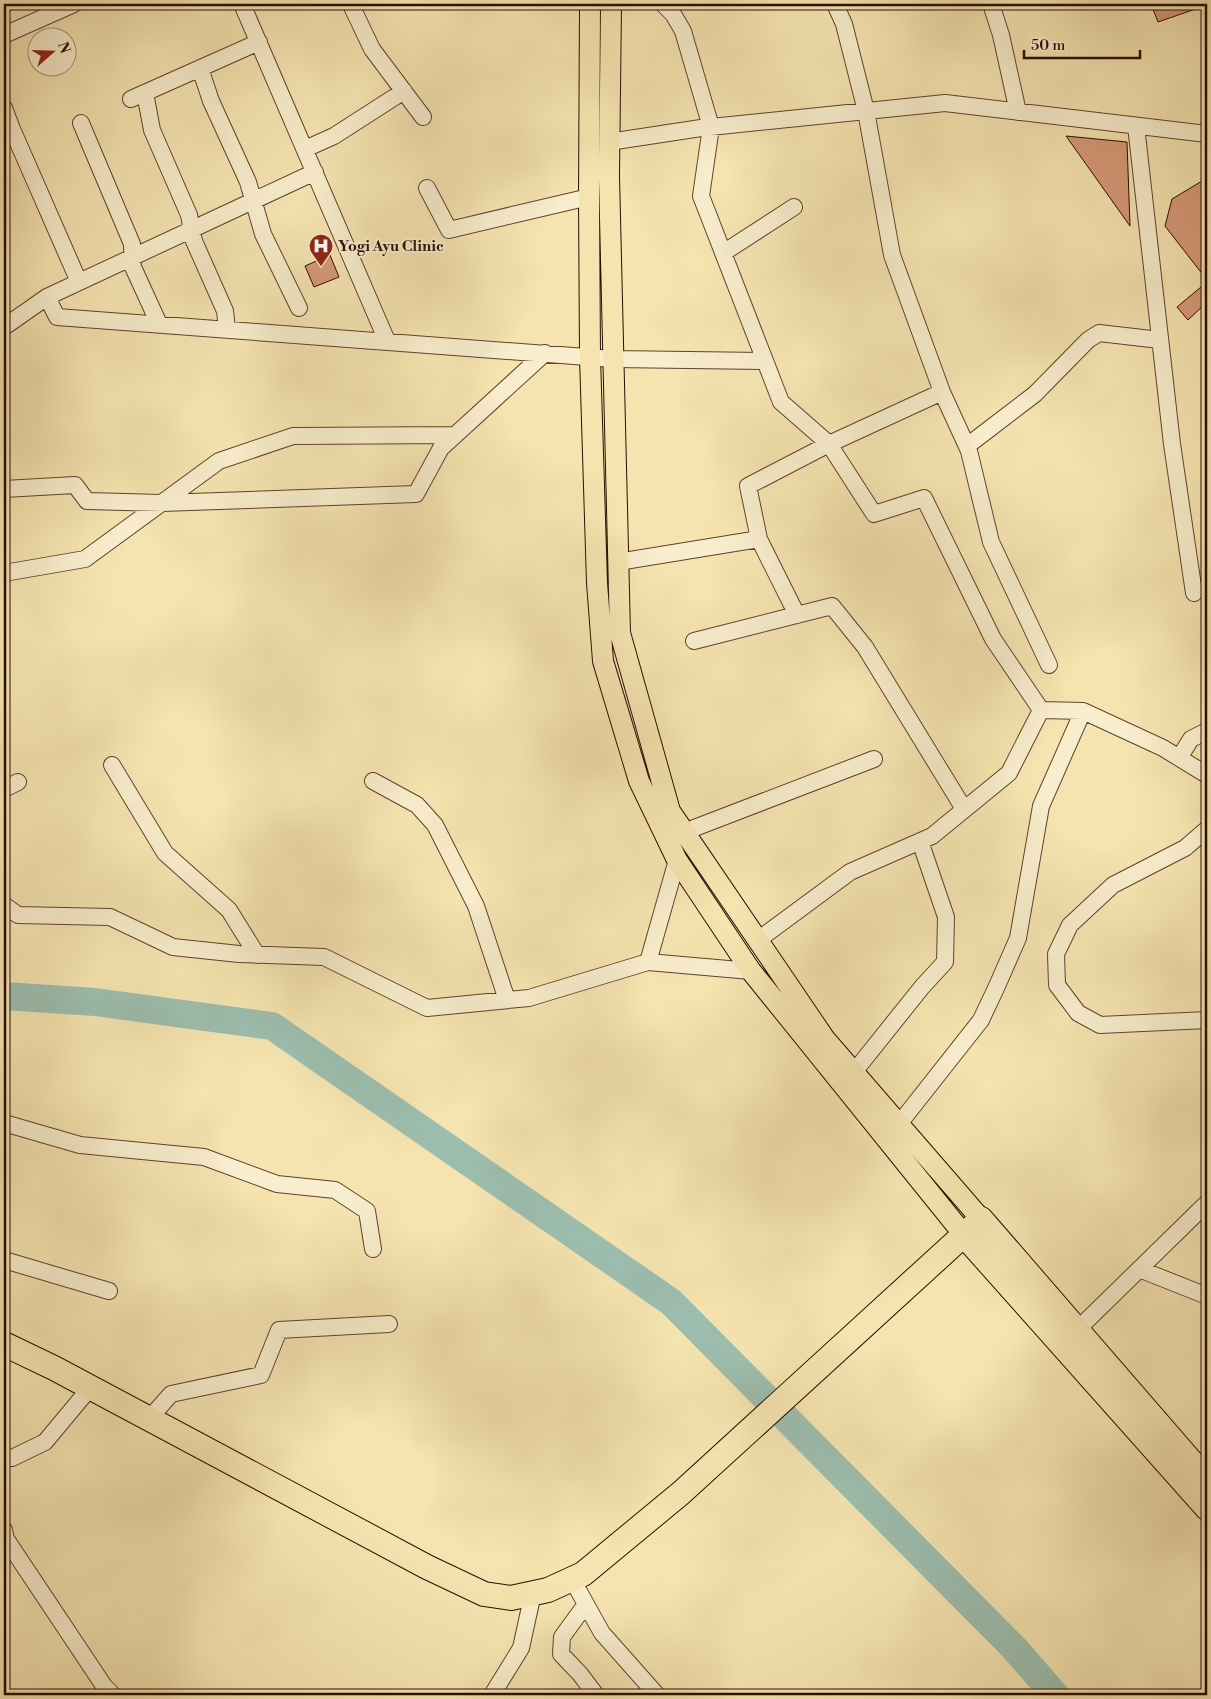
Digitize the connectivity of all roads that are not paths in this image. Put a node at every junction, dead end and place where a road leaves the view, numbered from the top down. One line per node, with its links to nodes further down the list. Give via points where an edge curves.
1 (74, 4): 9 (street)
2 (242, 4): 10 (street)
3 (590, 4): 25 (main road)
4 (611, 4): 21 (main road)
5 (663, 4): 19 (street, via 683,31)
6 (835, 4): 14 (street, via 844,24)
7 (990, 4): 15 (street, via 1001,35)
8 (352, 7): 12 (street, via 372,48)
9 (4, 35)
10 (259, 42): 11 (street); 22 (street)
11 (200, 68): 26 (street); 28 (street, via 138,96)
12 (404, 91): 16 (street); 22 (street, via 334,136)
13 (4, 108): 31 (street)
14 (866, 111): 15 (street, via 945,104); 19 (street); 43 (street, via 892,255)
15 (1018, 112): 18 (street)
16 (423, 117)
17 (81, 123): 30 (street, via 132,244)
18 (1136, 126): 20 (street); 37 (street)
19 (711, 127): 21 (street); 29 (street, via 701,196)
20 (1207, 134)
21 (609, 142): 41 (main road)
22 (305, 149): 23 (street)
23 (315, 172): 26 (street); 38 (street)
24 (428, 188): 25 (street, via 449,230)
25 (589, 197): 40 (main road)
26 (253, 201): 28 (street); 33 (street, via 262,234)
27 (794, 206): 29 (street)
28 (192, 229): 30 (street); 36 (street, via 194,241 226,311)
29 (723, 253): 42 (street)
30 (133, 257): 31 (street); 34 (street, via 133,267)
31 (79, 282): 32 (street)
32 (47, 297): 34 (street, via 57,317); 35 (street)
33 (299, 308)
34 (159, 324): 36 (street)
35 (4, 327)
36 (227, 330): 38 (street)
37 (1160, 340): 46 (street, via 1099,333 1088,340 1035,394); 52 (street)
38 (387, 341): 39 (street)
39 (545, 353): 40 (street); 44 (street)
40 (590, 357): 41 (street); 68 (main road, via 597,583 603,660 639,781)
41 (613, 359): 42 (street); 50 (main road)
42 (765, 361): 45 (street, via 781,402)
43 (942, 392): 45 (street); 46 (street)
44 (455, 436): 48 (street, via 293,436 220,461); 48 (street, via 441,448 416,494)
45 (829, 444): 49 (street, via 748,486); 56 (street, via 874,514 924,498 993,639)
46 (967, 446): 55 (street, via 991,542)
47 (4, 489): 48 (street, via 75,485 86,501)
48 (162, 503): 51 (street, via 85,559)
49 (759, 540): 50 (street); 53 (street)
50 (618, 562): 66 (main road, via 620,633 670,810)
51 (4, 573)
52 (1194, 593)
53 (797, 615): 54 (street); 64 (street, via 832,606 865,647)
54 (694, 641)
55 (1049, 665)
56 (1041, 710): 57 (street); 64 (street, via 1009,773)
57 (1083, 711): 59 (street); 78 (street, via 1041,806 1018,938 997,986 981,1020)
58 (1207, 731): 59 (street, via 1191,740)
59 (1179, 758): 62 (street)
60 (874, 759): 66 (street)
61 (112, 765): 71 (street, via 165,853 229,910)
62 (1207, 775)
63 (373, 781): 74 (street, via 418,805 436,825 476,906)
64 (964, 809): 67 (street, via 932,836)
65 (1207, 829): 75 (street, via 1185,848 1113,885 1070,925 1056,954 1057,985 1078,1013 1100,1025)
66 (684, 832): 70 (main road)
67 (920, 841): 70 (street, via 850,872); 76 (street, via 946,918 945,962)
68 (676, 860): 72 (street); 73 (main road)
69 (4, 905): 71 (street, via 18,915 110,917 173,947)
70 (758, 940): 76 (main road, via 825,1039)
71 (257, 955): 74 (street, via 324,957 427,1008)
72 (648, 962): 73 (street); 74 (street, via 529,998)
73 (751, 970): 81 (main road)
74 (506, 1000)
75 (1207, 1020)
76 (854, 1072): 78 (main road)
77 (4, 1123): 82 (street, via 80,1145 204,1157 277,1184 335,1190 367,1211)
78 (899, 1124): 80 (main road)
79 (1205, 1206): 84 (street)
80 (981, 1219): 81 (highway); 88 (highway)
81 (964, 1235): 94 (highway); 96 (highway, via 681,1493 583,1574)
82 (373, 1249)
83 (4, 1260): 85 (street)
84 (1139, 1269): 86 (street); 88 (street)
85 (109, 1291)
86 (1207, 1296)
87 (389, 1324): 91 (street, via 279,1330 261,1375 171,1394)
88 (1077, 1330): 93 (highway)
89 (4, 1344): 90 (highway)
90 (90, 1388): 91 (highway); 92 (street, via 45,1442 12,1458)
91 (149, 1419): 97 (highway, via 484,1594 511,1598)
92 (4, 1458)
93 (1203, 1468)
94 (1207, 1508)
95 (4, 1530): 100 (street, via 6,1539)
96 (572, 1579): 97 (highway); 98 (street)
97 (533, 1594): 99 (street, via 521,1648)
98 (586, 1604): 101 (street, via 562,1637 561,1654); 102 (street, via 602,1634)
99 (496, 1694)
100 (113, 1695)
101 (596, 1695)
102 (657, 1695)

